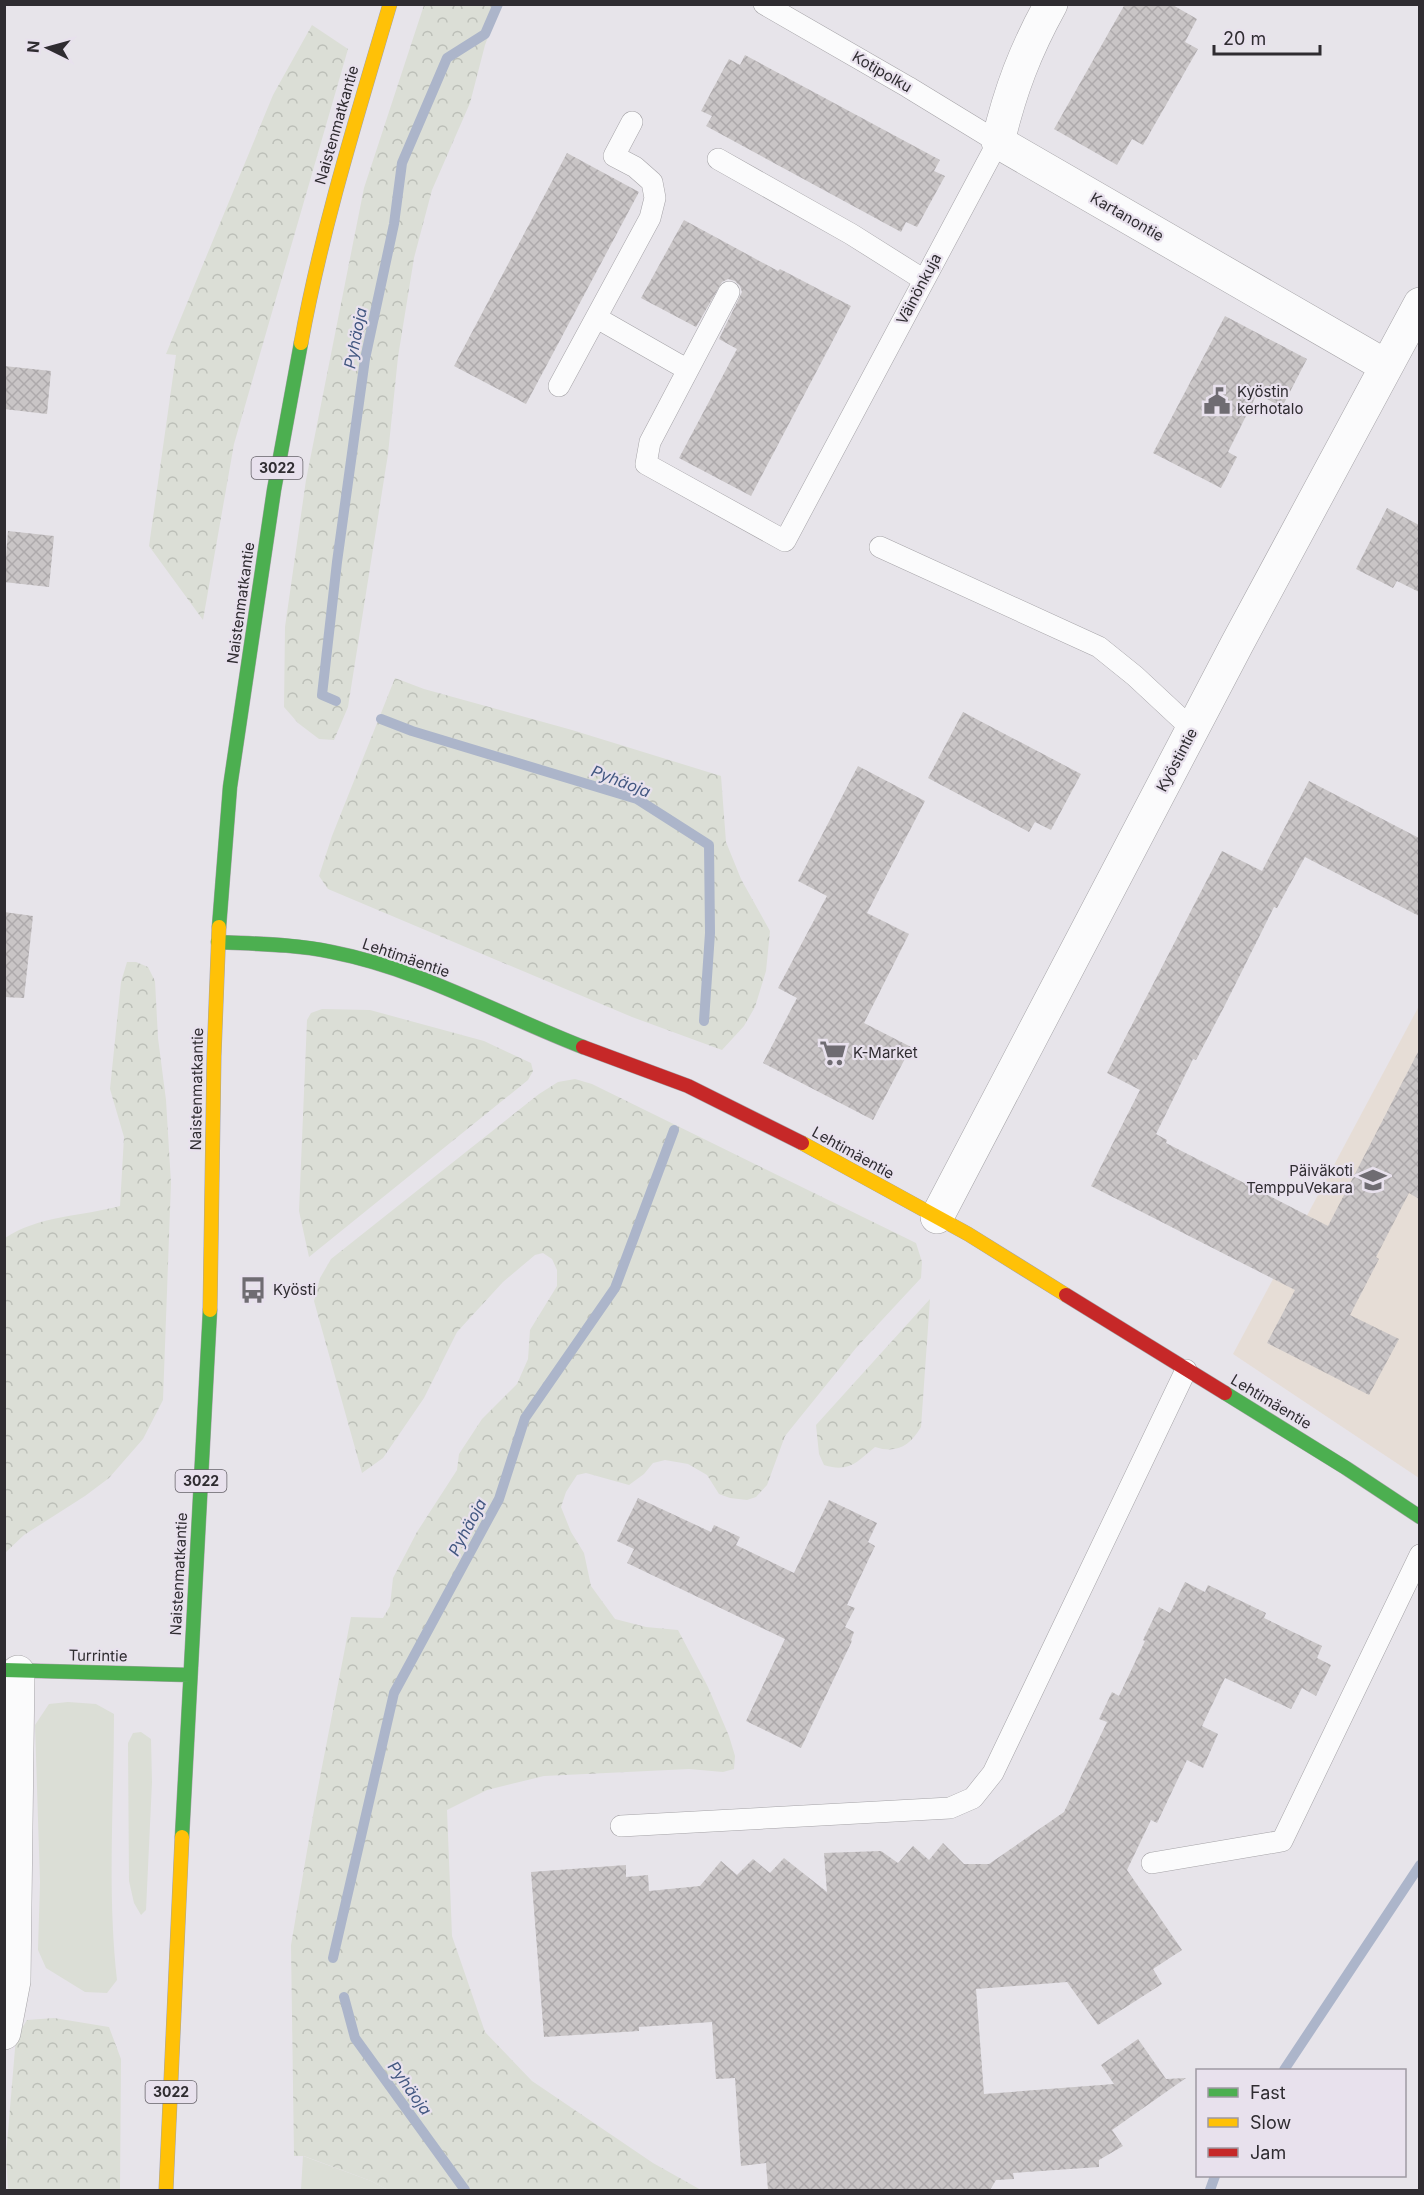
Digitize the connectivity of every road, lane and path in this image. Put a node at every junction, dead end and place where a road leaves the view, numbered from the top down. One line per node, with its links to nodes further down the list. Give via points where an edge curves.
1 (390, 4): 16 (main road, Naistenmatkantie / 3022, via 342,166 295,372 230,787)
2 (764, 4): 5 (lane, Kotipolku)
3 (1051, 4): 5 (street, via 1034,34 1010,95)
4 (632, 122): 10 (lane, via 614,156 652,182 655,198 650,218)
5 (998, 142): 7 (lane, Väinönkuja); 11 (street, Kartanontie)
6 (718, 159): 7 (lane)
7 (924, 280): 12 (lane, Väinönkuja, via 785,542 646,464 650,442)
8 (729, 292): 12 (lane)
9 (1419, 304): 11 (street, Kyöstintie)
10 (597, 318): 12 (lane); 13 (lane)
11 (1386, 366): 15 (street, Kyöstintie)
12 (688, 370)
13 (559, 386)
14 (880, 547): 15 (lane, via 1100,647)
15 (1192, 730): 17 (street, Kyöstintie)
16 (218, 942): 17 (main road, Lehtimäentie, via 333,952 440,986 568,1041 688,1086); 22 (main road, Naistenmatkantie / 3022, via 211,1287)
17 (938, 1217): 18 (main road, Lehtimäentie)
18 (1186, 1370): 19 (main road, Lehtimäentie); 23 (lane, via 993,1773 973,1798 950,1808)
19 (1419, 1517)
20 (1419, 1556): 24 (lane, via 1282,1841)
21 (11, 1671): 22 (main road, Turrintie); 25 (street, via 14,1981)
22 (190, 1674): 26 (main road, Naistenmatkantie / 3022)
23 (621, 1826)
24 (1152, 1863)
25 (4, 2033)
26 (166, 2190)

